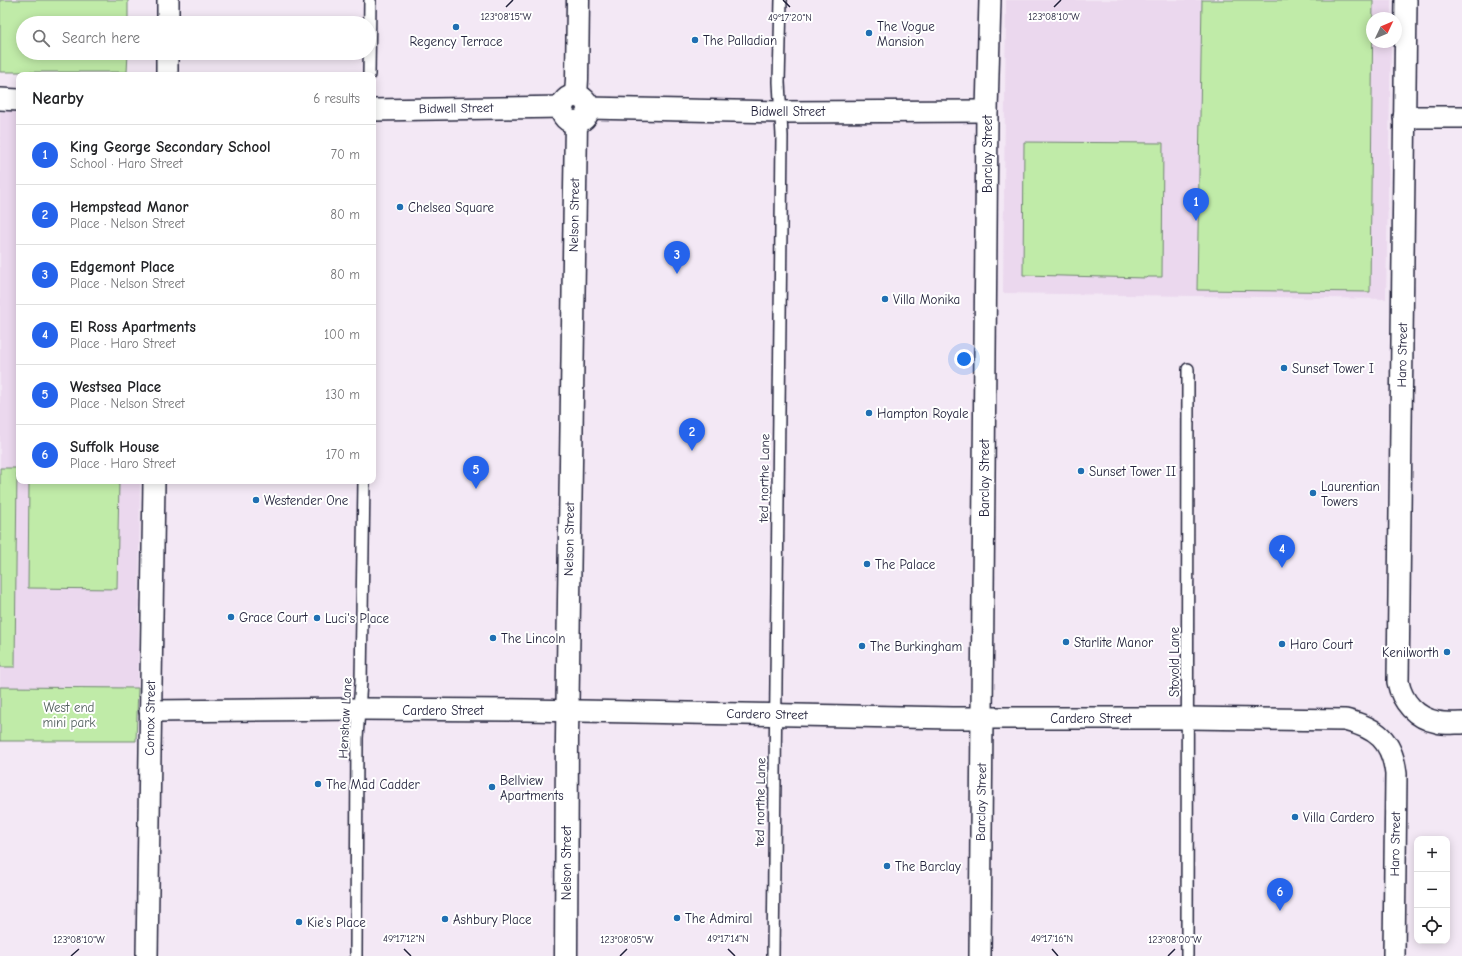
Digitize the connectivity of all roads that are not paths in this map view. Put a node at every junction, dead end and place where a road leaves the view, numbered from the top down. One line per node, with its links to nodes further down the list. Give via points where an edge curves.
1 (168, 0): 7 (street)
2 (370, 0): 8 (lane)
3 (578, 0): 15 (street, Nelson Street)
4 (781, 0): 18 (lane, ted northe Lane)
5 (990, 0): 17 (street, Barclay Street)
6 (1406, 0): 19 (street, Haro Street)
7 (168, 16)
8 (370, 16)
9 (167, 60): 11 (street)
10 (369, 60): 12 (lane)
11 (167, 72)
12 (369, 72)
13 (0, 99): 14 (street)
14 (16, 100)
15 (576, 108): 16 (street, Bidwell Street); 18 (street, Bidwell Street); 26 (street, Nelson Street)
16 (376, 110)
17 (987, 111): 18 (street, Bidwell Street); 28 (street, Barclay Street)
18 (781, 112): 27 (lane, ted northe Lane)
19 (1404, 117): 20 (street); 30 (street, Haro Street, via 1398,682 1410,708 1418,714 1432,721)
20 (1462, 117)
21 (1188, 369): 29 (lane, Stovold Lane)
22 (154, 484): 25 (street, Comox Street)
23 (364, 484): 24 (lane, Henshaw Lane)
24 (359, 709): 25 (street, Cardero Street); 26 (street, Cardero Street); 33 (lane, Henshaw Lane)
25 (150, 711): 32 (street, Comox Street)
26 (567, 711): 27 (street, Cardero Street); 34 (street, Nelson Street)
27 (775, 714): 28 (street, Cardero Street); 35 (lane, ted northe Lane)
28 (982, 718): 29 (street, Cardero Street); 36 (street, Barclay Street)
29 (1187, 718): 31 (street, Cardero Street, via 1345,720 1368,727); 37 (lane, Stovold Lane)
30 (1462, 723)
31 (1380, 737): 38 (street, Haro Street, via 1391,753 1396,774)
32 (147, 956)
33 (356, 956)
34 (566, 956)
35 (773, 956)
36 (980, 956)
37 (1186, 956)
38 (1394, 956)

